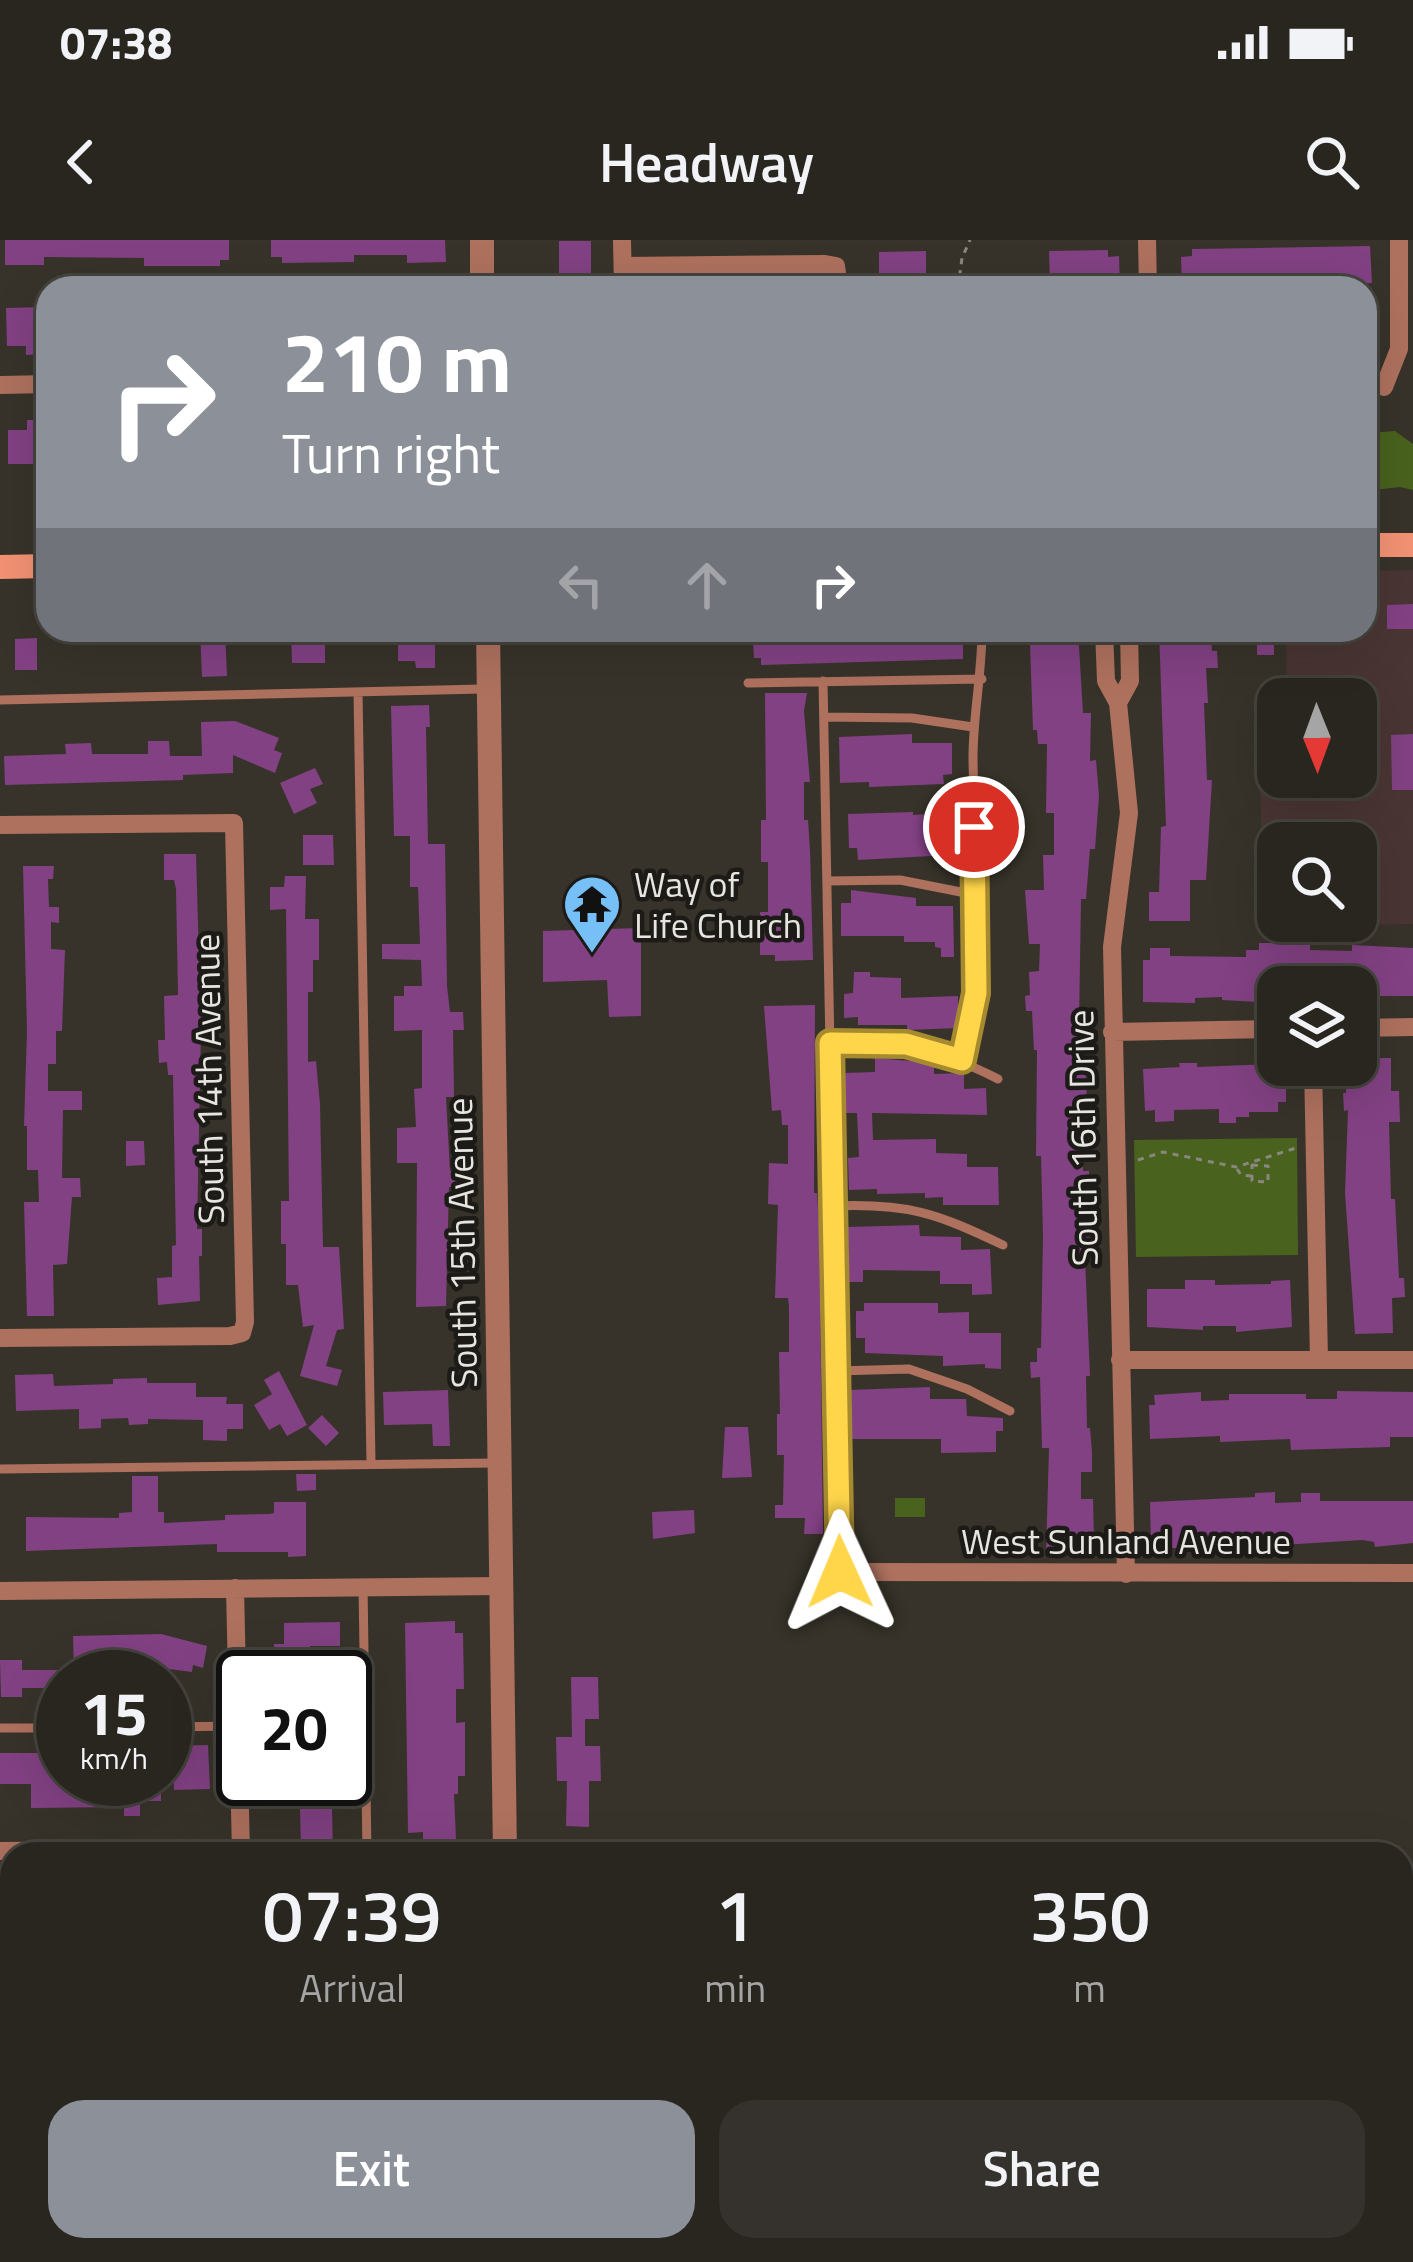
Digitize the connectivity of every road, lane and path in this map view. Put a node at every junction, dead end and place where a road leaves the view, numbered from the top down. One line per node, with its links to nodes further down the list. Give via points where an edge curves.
1 (482, 240): 7 (street)
2 (622, 240): 6 (street)
3 (970, 240): 10 (path)
4 (1148, 240): 11 (street)
5 (1399, 240): 14 (street, via 1399,349)
6 (623, 266): 8 (street); 9 (street, via 836,266)
7 (482, 276)
8 (623, 276)
9 (837, 276)
10 (961, 276)
11 (1148, 276)
12 (36, 384): 13 (street)
13 (0, 385)
14 (1384, 387)
15 (1377, 545): 16 (main road)
16 (1413, 545)
17 (0, 566): 18 (main road)
18 (36, 566)
19 (488, 642): 26 (street, South 15th Avenue)
20 (982, 642): 23 (lane)
21 (1104, 642): 29 (street, South 16th Drive, via 1106,681)
22 (1130, 642): 29 (street, South 16th Drive, via 1130,681)
23 (982, 679): 24 (lane); 31 (lane)
24 (823, 681): 25 (lane); 30 (lane)
25 (748, 683)
26 (489, 689): 27 (lane); 56 (street, South 15th Avenue)
27 (358, 692): 28 (lane); 55 (lane)
28 (0, 700)
29 (1118, 703): 38 (street, South 16th Drive, via 1129,813 1113,916)
30 (824, 717): 31 (lane); 33 (lane)
31 (973, 727): 34 (lane)
32 (0, 825): 49 (street, South 14th Avenue, via 234,823 242,1334)
33 (826, 881): 34 (lane, via 900,880); 39 (lane)
34 (976, 895): 40 (lane, via 976,993)
35 (1377, 1028): 36 (street)
36 (1413, 1028)
37 (1257, 1029): 38 (street)
38 (1112, 1032): 44 (street, South 16th Drive)
39 (830, 1043): 40 (lane, via 906,1044); 47 (lane)
40 (962, 1060): 41 (lane)
41 (998, 1079)
42 (1313, 1086): 43 (street)
43 (1314, 1141): 45 (path); 51 (street)
44 (1115, 1161): 45 (path, via 1163,1152); 50 (street, South 16th Drive)
45 (1236, 1167): 46 (path)
46 (1252, 1176)
47 (833, 1206): 48 (lane, via 906,1207); 53 (lane)
48 (1003, 1245)
49 (0, 1338)
50 (1120, 1360): 51 (street); 60 (street, South 16th Drive)
51 (1318, 1360): 52 (street)
52 (1413, 1360)
53 (836, 1370): 54 (lane, via 909,1369); 58 (lane)
54 (1010, 1411)
55 (371, 1463): 56 (lane); 57 (lane)
56 (500, 1463): 62 (street, South 15th Avenue)
57 (0, 1469)
58 (840, 1572): 60 (street, West Sunland Avenue)
59 (1413, 1573): 60 (street, West Sunland Avenue)
60 (1126, 1574)
61 (364, 1585): 62 (street); 63 (street); 70 (lane)
62 (500, 1586): 71 (street, South 15th Avenue)
63 (236, 1588): 64 (street); 65 (street)
64 (0, 1591)
65 (237, 1650)
66 (0, 1728): 67 (lane)
67 (36, 1728)
68 (240, 1806): 69 (street)
69 (241, 1842)
70 (367, 1842)
71 (505, 1842)

